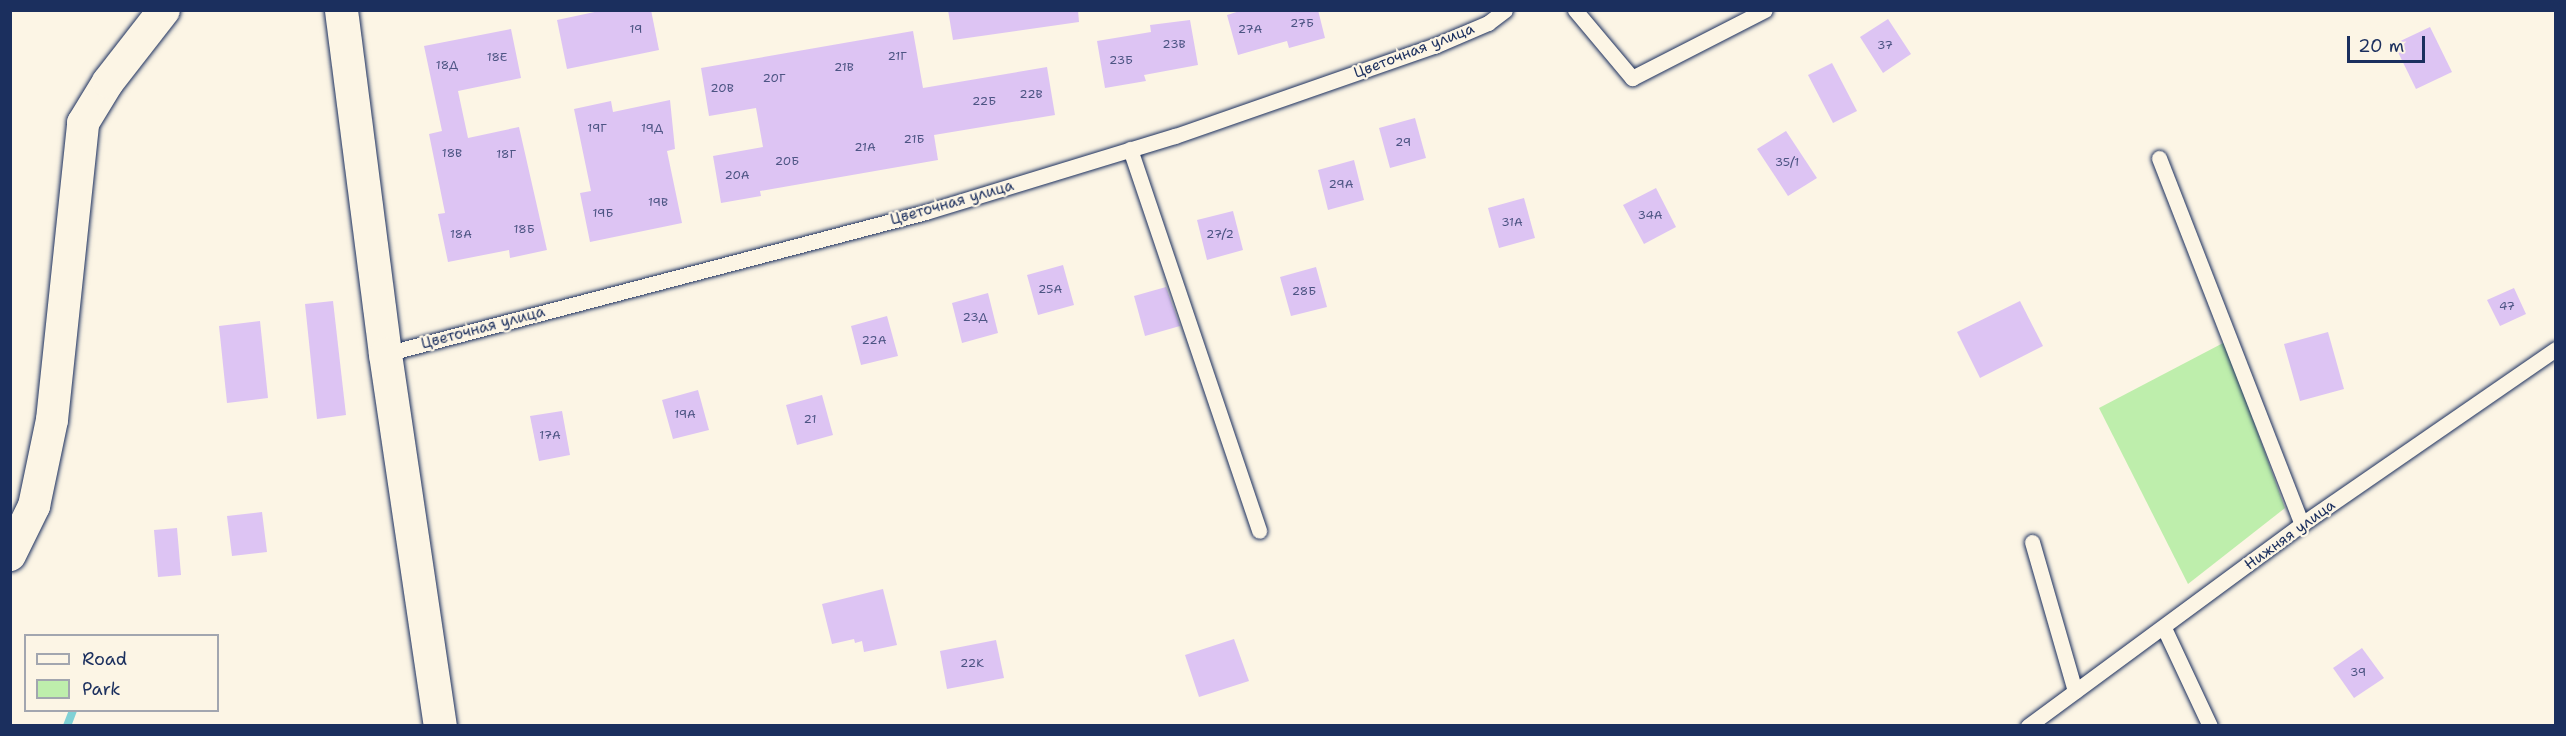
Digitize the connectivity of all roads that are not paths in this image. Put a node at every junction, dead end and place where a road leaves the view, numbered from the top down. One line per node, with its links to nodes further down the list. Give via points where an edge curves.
1 (164, 10): 13 (street, via 108,82 82,123 52,420 34,506)
2 (341, 10): 9 (street)
3 (1505, 10): 6 (lane, Цветочная улица, via 1488,23 1434,46)
4 (1575, 10): 5 (lane, via 1632,78)
5 (1765, 10)
6 (1130, 149): 9 (lane, Цветочная улица, via 926,212); 11 (lane)
7 (2159, 158): 10 (lane)
8 (2556, 349): 10 (lane, Нижняя улица)
9 (385, 354): 16 (street)
10 (2302, 524): 14 (lane, Нижняя улица)
11 (1259, 531)
12 (2032, 542): 15 (lane)
13 (10, 555)
14 (2163, 628): 15 (lane, Нижняя улица); 18 (lane)
15 (2075, 691): 17 (lane, Нижняя улица)
16 (440, 726)
17 (2028, 726)
18 (2210, 726)

